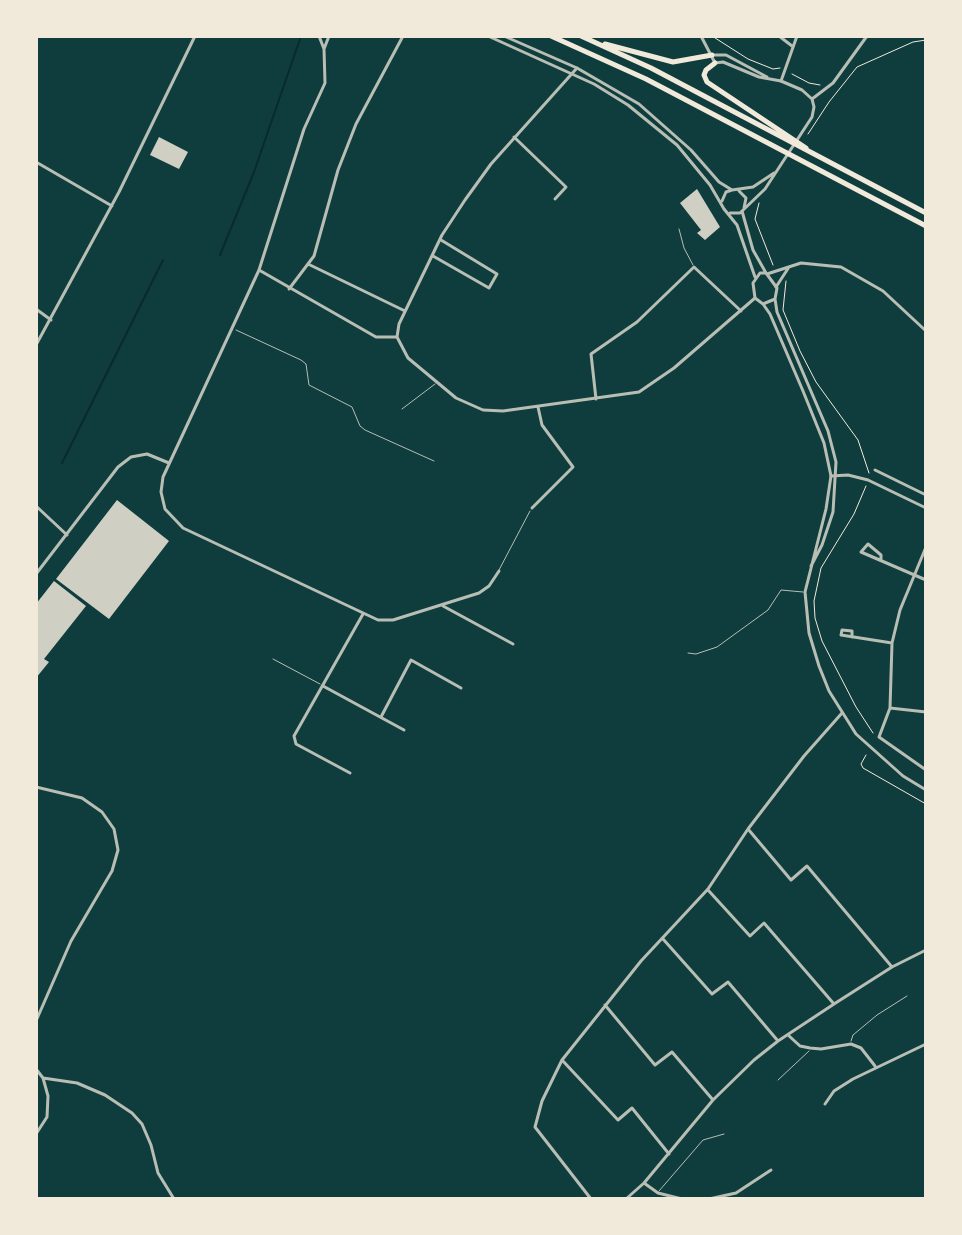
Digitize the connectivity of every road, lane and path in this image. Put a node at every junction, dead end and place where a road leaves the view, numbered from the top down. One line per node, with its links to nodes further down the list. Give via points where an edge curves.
1 (195, 36): 38 (street)
2 (319, 36): 17 (street)
3 (329, 36): 17 (street)
4 (403, 36): 46 (street, via 356,124)
5 (488, 36): 22 (street)
6 (504, 36): 20 (street)
7 (551, 36): 42 (highway, via 646,79)
8 (581, 36): 14 (highway)
9 (701, 36): 18 (street)
10 (712, 36): 21 (path, via 748,59)
11 (779, 36): 16 (street)
12 (797, 36): 16 (street)
13 (867, 36): 25 (street)
14 (588, 39): 18 (highway, via 673,62); 30 (highway)
15 (926, 40): 27 (path, via 857,67)
16 (792, 46): 21 (street)
17 (324, 49): 49 (street, via 325,83 304,129)
18 (712, 55): 19 (street); 23 (street, via 734,58)
19 (715, 63): 23 (street); 30 (highway, via 704,75 713,88)
20 (577, 68): 22 (street); 33 (street, via 639,104)
21 (785, 70): 24 (street); 25 (path, via 820,85)
22 (573, 74): 29 (street); 36 (street, via 628,105 677,145)
23 (769, 78): 24 (street)
24 (781, 81): 26 (street)
25 (823, 92): 26 (street); 27 (path)
26 (812, 99): 28 (street, via 814,112)
27 (829, 102): 28 (path)
28 (806, 132): 32 (street)
29 (514, 137): 35 (street, via 566,187); 44 (street)
30 (823, 160): 41 (highway)
31 (36, 162): 38 (street)
32 (774, 173): 34 (street); 39 (street)
33 (732, 190): 34 (street); 36 (street)
34 (739, 191): 39 (street, via 746,198)
35 (555, 199)
36 (722, 202): 40 (street)
37 (759, 202): 50 (path, via 755,219 769,261)
38 (112, 206): 62 (street)
39 (743, 209): 40 (street); 51 (street, via 753,250)
40 (730, 213): 52 (street)
41 (926, 213)
42 (926, 226)
43 (679, 229): 47 (lane)
44 (441, 240): 45 (street); 45 (street, via 497,274 489,288)
45 (433, 256): 60 (street)
46 (308, 264): 55 (street); 60 (street)
47 (694, 267): 61 (street); 68 (street, via 637,322 591,354)
48 (789, 267): 50 (street); 53 (street); 64 (street, via 810,263 852,271)
49 (259, 270): 55 (street); 63 (street)
50 (778, 271): 51 (street)
51 (766, 274): 52 (street); 54 (street)
52 (755, 277): 56 (street)
53 (783, 277): 54 (street); 76 (path, via 783,310 816,382 858,440)
54 (776, 287): 57 (street)
55 (289, 289): 65 (street, via 376,337)
56 (755, 298): 58 (street); 61 (street)
57 (775, 299): 58 (street); 75 (street, via 828,431)
58 (763, 304): 74 (street, via 819,429)
59 (36, 309): 62 (street)
60 (405, 311): 65 (street)
61 (741, 311): 68 (street, via 661,379 639,392)
62 (51, 320): 66 (street)
63 (233, 329): 71 (lane, via 301,360 309,385 352,407 365,430); 72 (street)
64 (926, 331)
65 (397, 337): 67 (street, via 408,358)
66 (36, 345)
67 (438, 383): 69 (street, via 483,410); 70 (lane)
68 (596, 399): 69 (street)
69 (538, 407): 79 (street, via 542,425 573,467)
70 (402, 409)
71 (434, 461)
72 (169, 463): 81 (street, via 147,454 131,457); 91 (street, via 161,492 165,509 183,528)
73 (875, 470): 77 (street)
74 (831, 476): 75 (street); 84 (street)
75 (837, 476): 76 (street); 84 (street, via 833,512)
76 (868, 480): 80 (street); 104 (path, via 821,568 814,601 822,641 863,721)
77 (926, 495)
78 (36, 506): 81 (street)
79 (532, 508): 85 (lane)
80 (926, 508)
81 (67, 535): 86 (street)
82 (926, 547): 87 (street)
83 (881, 560): 83 (street, via 871,556 861,552 868,544); 87 (street)
84 (811, 566): 89 (street)
85 (499, 571): 90 (street, via 485,590)
86 (36, 574)
87 (913, 574): 88 (street); 93 (street)
88 (926, 580)
89 (805, 592): 95 (lane, via 781,590 768,610 727,641); 101 (street, via 813,649)
90 (443, 606): 91 (street, via 393,620); 94 (street)
91 (363, 614): 97 (street)
92 (852, 637): 93 (street)
93 (892, 643): 99 (street)
94 (513, 644)
95 (688, 653)
96 (273, 659): 97 (lane)
97 (323, 686): 102 (street); 107 (street, via 294,736 296,744)
98 (461, 688): 102 (street, via 411,660)
99 (890, 708): 100 (street); 104 (street)
100 (926, 712)
101 (842, 713): 109 (street, via 874,752); 111 (street)
102 (381, 717): 103 (street)
103 (404, 730)
104 (879, 737): 106 (street)
105 (866, 755): 110 (path, via 863,768)
106 (926, 770)
107 (350, 773)
108 (36, 787): 119 (street, via 82,798 102,812 114,829 118,850)
109 (926, 790)
110 (926, 804)
111 (748, 829): 112 (street); 115 (street, via 791,880 807,866)
112 (708, 889): 113 (street); 117 (street, via 750,936 764,923)
113 (663, 939): 118 (street); 121 (street, via 712,994 728,982)
114 (926, 950): 115 (street)
115 (892, 967): 117 (street)
116 (907, 996): 122 (lane, via 853,1035)
117 (834, 1004): 120 (street)
118 (605, 1005): 125 (street); 130 (street, via 655,1065 672,1052)
119 (36, 1021)
120 (788, 1035): 121 (street); 124 (street)
121 (778, 1041): 130 (street)
122 (851, 1044): 124 (street); 126 (street)
123 (926, 1044): 126 (street)
124 (810, 1048): 129 (lane)
125 (562, 1060): 134 (street, via 618,1120 632,1108); 139 (street, via 535,1127)
126 (875, 1066): 131 (street, via 834,1091)
127 (36, 1069): 128 (street)
128 (43, 1078): 132 (street, via 47,1117); 138 (street, via 77,1083 132,1113 142,1124 158,1173)
129 (778, 1080)
130 (713, 1100): 134 (street)
131 (825, 1104)
132 (36, 1134)
133 (724, 1134): 137 (lane, via 703,1140)
134 (669, 1154): 136 (street)
135 (771, 1170): 142 (street, via 736,1193)
136 (644, 1183): 137 (street); 140 (street)
137 (658, 1193): 141 (street)
138 (174, 1199)
139 (591, 1199)
140 (626, 1199)
141 (682, 1199)
142 (709, 1199)

